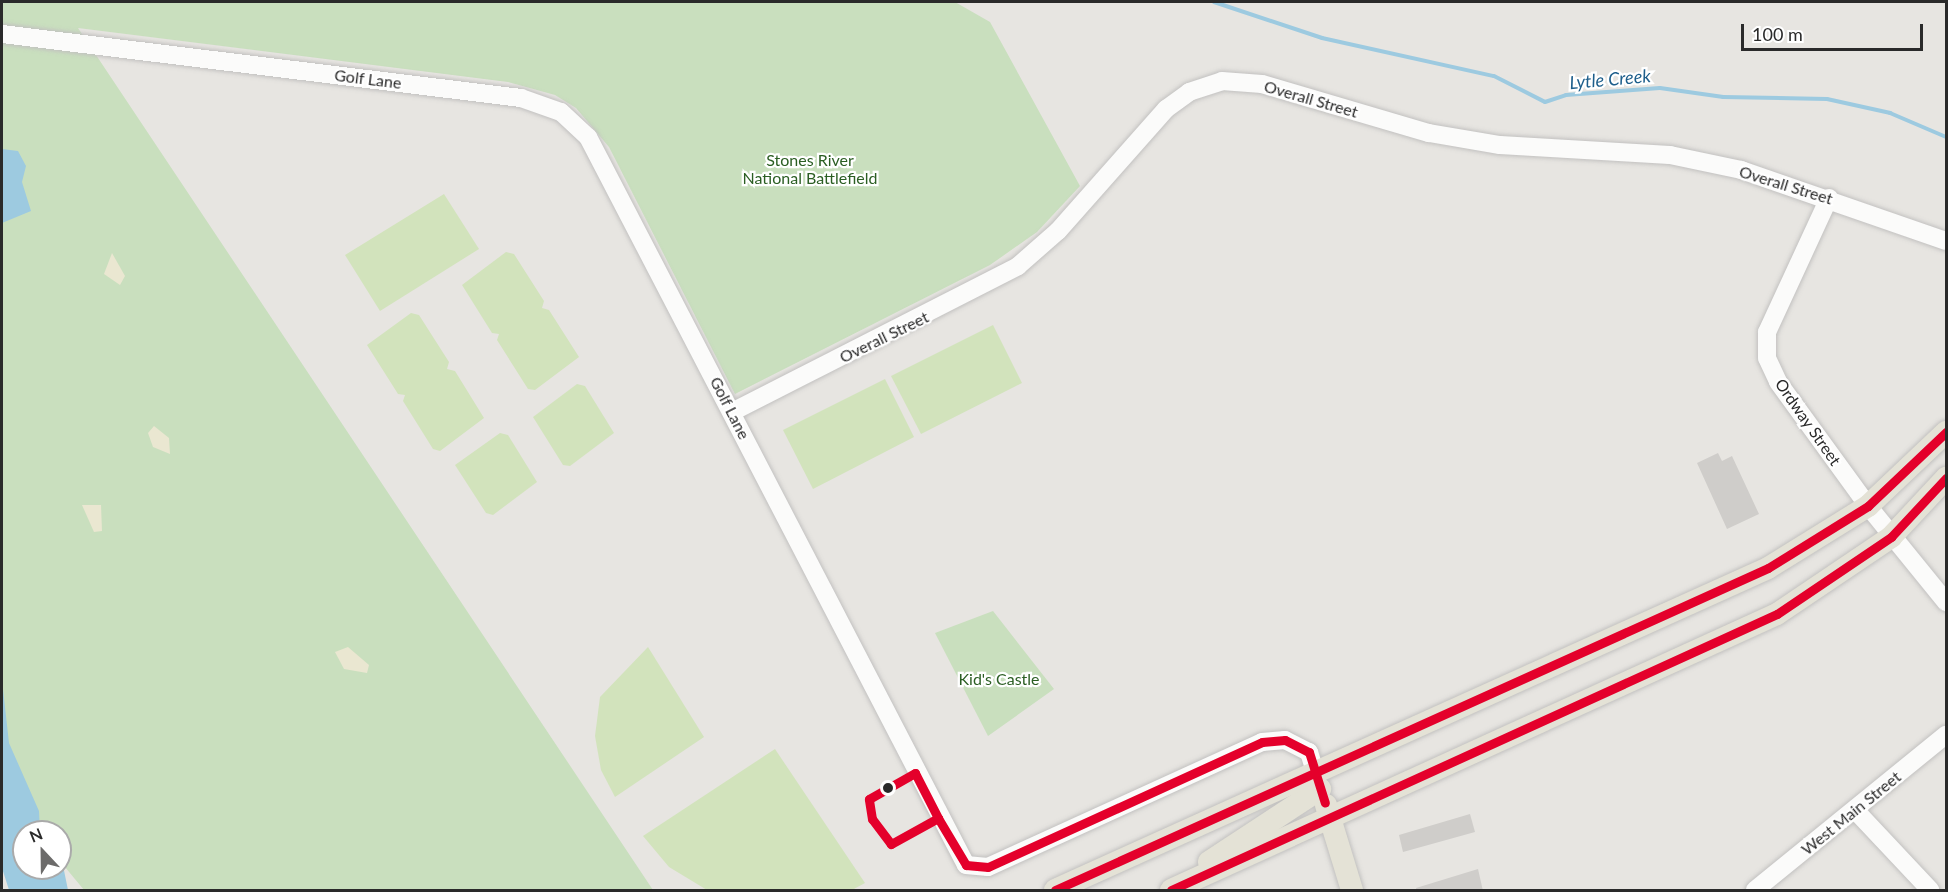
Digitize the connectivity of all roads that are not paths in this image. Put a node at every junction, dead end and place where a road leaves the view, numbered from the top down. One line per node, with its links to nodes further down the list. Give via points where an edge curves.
1 (2, 34): 4 (street, Golf Lane, via 521,98 561,112 588,137)
2 (1829, 198): 3 (street, Overall Street); 4 (street, Overall Street, via 1670,154 1500,145 1429,133 1262,84 1222,81 1189,92 1166,109 1058,231 1018,266); 7 (street, Ordway Street, via 1767,332 1767,358 1778,382)
3 (1947, 241)
4 (732, 412): 11 (street, Golf Lane, via 966,865 988,867 1262,742 1285,740 1309,752)
5 (1947, 432): 7 (main road)
6 (1947, 478): 8 (main road)
7 (1868, 506): 8 (street, Ordway Street); 11 (main road, via 1768,568)
8 (1891, 537): 9 (street, Ordway Street); 13 (main road, via 1777,614)
9 (1947, 602)
10 (1947, 735): 12 (street, West Main Street)
11 (1318, 781): 13 (main road); 14 (main road); 15 (main road)
12 (1855, 810): 17 (street, West Main Street); 18 (street)
13 (1330, 819): 15 (main road); 16 (main road)
14 (1055, 891)
15 (1169, 891)
16 (1352, 891)
17 (1755, 891)
18 (1930, 891)

